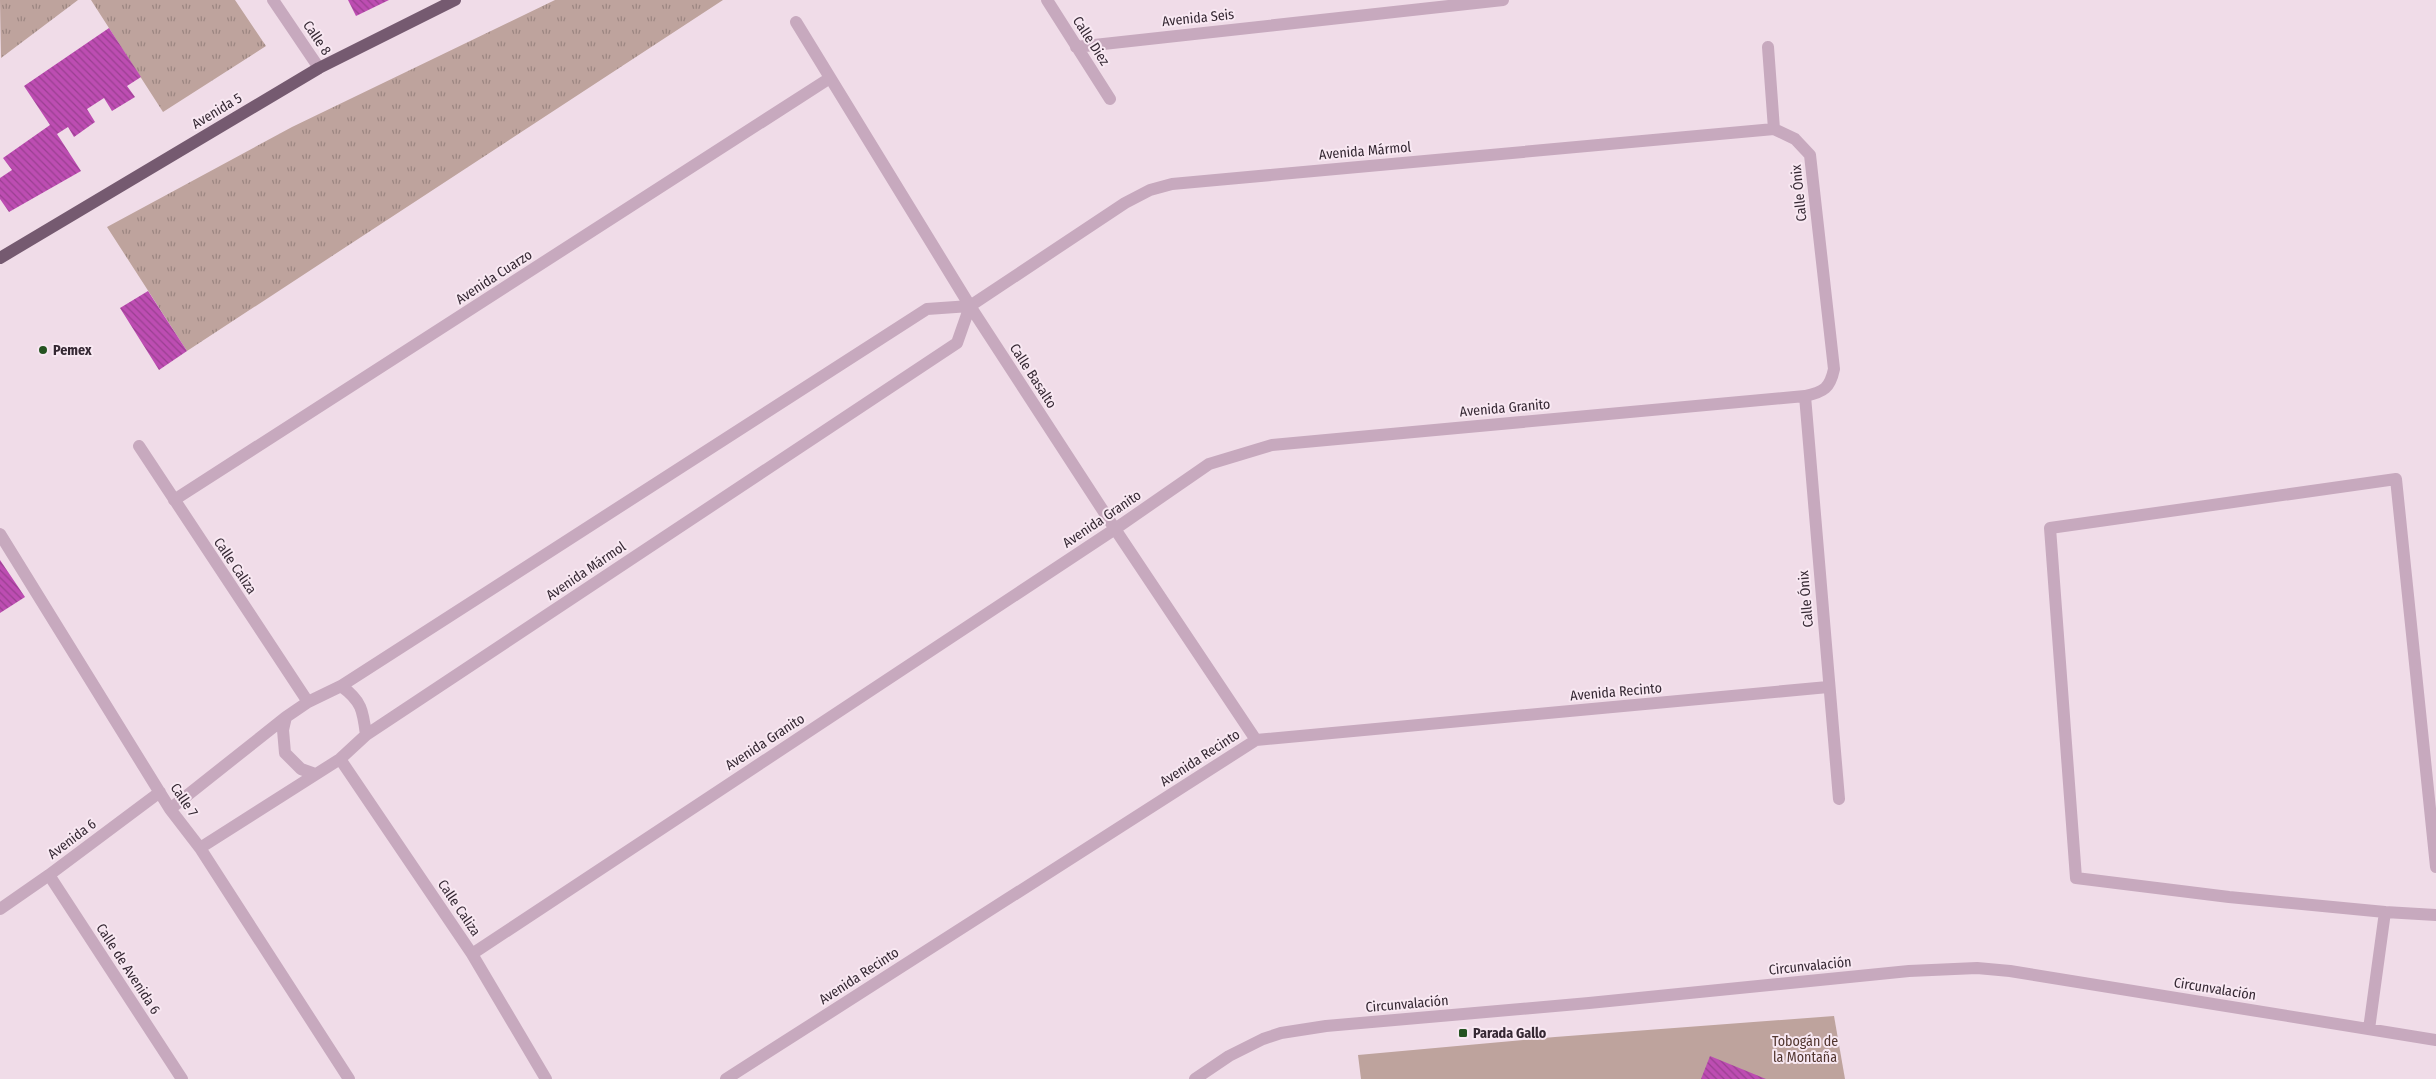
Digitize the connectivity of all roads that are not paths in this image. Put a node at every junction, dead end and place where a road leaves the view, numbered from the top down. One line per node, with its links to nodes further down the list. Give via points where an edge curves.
1 (273, 0): 8 (street, Calle 8)
2 (455, 0): 8 (main road, Avenida 5)
3 (1046, 0): 6 (street, Calle Diez)
4 (1503, 0): 6 (street, Avenida Seis)
5 (796, 22): 9 (street, Calle Basalto)
6 (1076, 47): 10 (street, Calle Diez)
7 (1768, 47): 11 (street)
8 (319, 68): 13 (main road, Avenida 5)
9 (830, 78): 14 (street, Calle Basalto); 18 (street, Avenida Cuarzo)
10 (1110, 99)
11 (1774, 129): 12 (street, Avenida Mármol); 14 (street, Avenida Mármol, via 1172,184 1150,190 1124,203)
12 (1795, 138): 15 (street, Calle Ónix, via 1810,155)
13 (0, 258)
14 (970, 306): 19 (street, Calle Basalto); 21 (street, Avenida Mármol, via 927,309); 25 (street, Avenida Mármol, via 957,343)
15 (1834, 368): 16 (street, Avenida Granito, via 1831,383 1823,392)
16 (1805, 396): 19 (street, Avenida Granito, via 1272,445 1209,464); 22 (street, Calle Ónix)
17 (139, 446): 18 (street, Calle Caliza)
18 (174, 500): 23 (street, Calle Caliza)
19 (1115, 529): 26 (street, Calle Basalto); 38 (street, Avenida Granito)
20 (0, 534): 29 (street, Calle 7)
21 (342, 686): 23 (street, Avenida Mármol); 25 (street, via 360,704)
22 (1828, 687): 26 (street, Avenida Recinto); 30 (street, Calle Ónix)
23 (308, 702): 24 (street)
24 (286, 717): 28 (street, via 283,730 285,753 301,768); 31 (street)
25 (366, 735): 27 (street, Avenida Mármol)
26 (1256, 740): 44 (street, Avenida Recinto)
27 (340, 759): 28 (street, Avenida Mármol); 38 (street, Calle Caliza)
28 (315, 774): 32 (street, Avenida Mármol)
29 (160, 792): 31 (street, Calle 7); 34 (street, Avenida 6)
30 (1839, 799)
31 (170, 809): 32 (street, Calle 7)
32 (200, 848): 42 (street, Calle 7)
33 (2436, 867): 36 (street, via 2396,479 2050,528 2076,878)
34 (49, 876): 35 (street, Avenida 6); 41 (street, Calle de Avenida 6)
35 (0, 909)
36 (2385, 912): 37 (street); 39 (street)
37 (2436, 915)
38 (472, 954): 43 (street, Calle Caliza)
39 (2369, 1029): 40 (street, Circunvalación); 45 (street, Circunvalación, via 1977,968 1326,1026 1263,1039)
40 (2436, 1040)
41 (182, 1079)
42 (349, 1079)
43 (546, 1079)
44 (726, 1079)
45 (1194, 1079)

